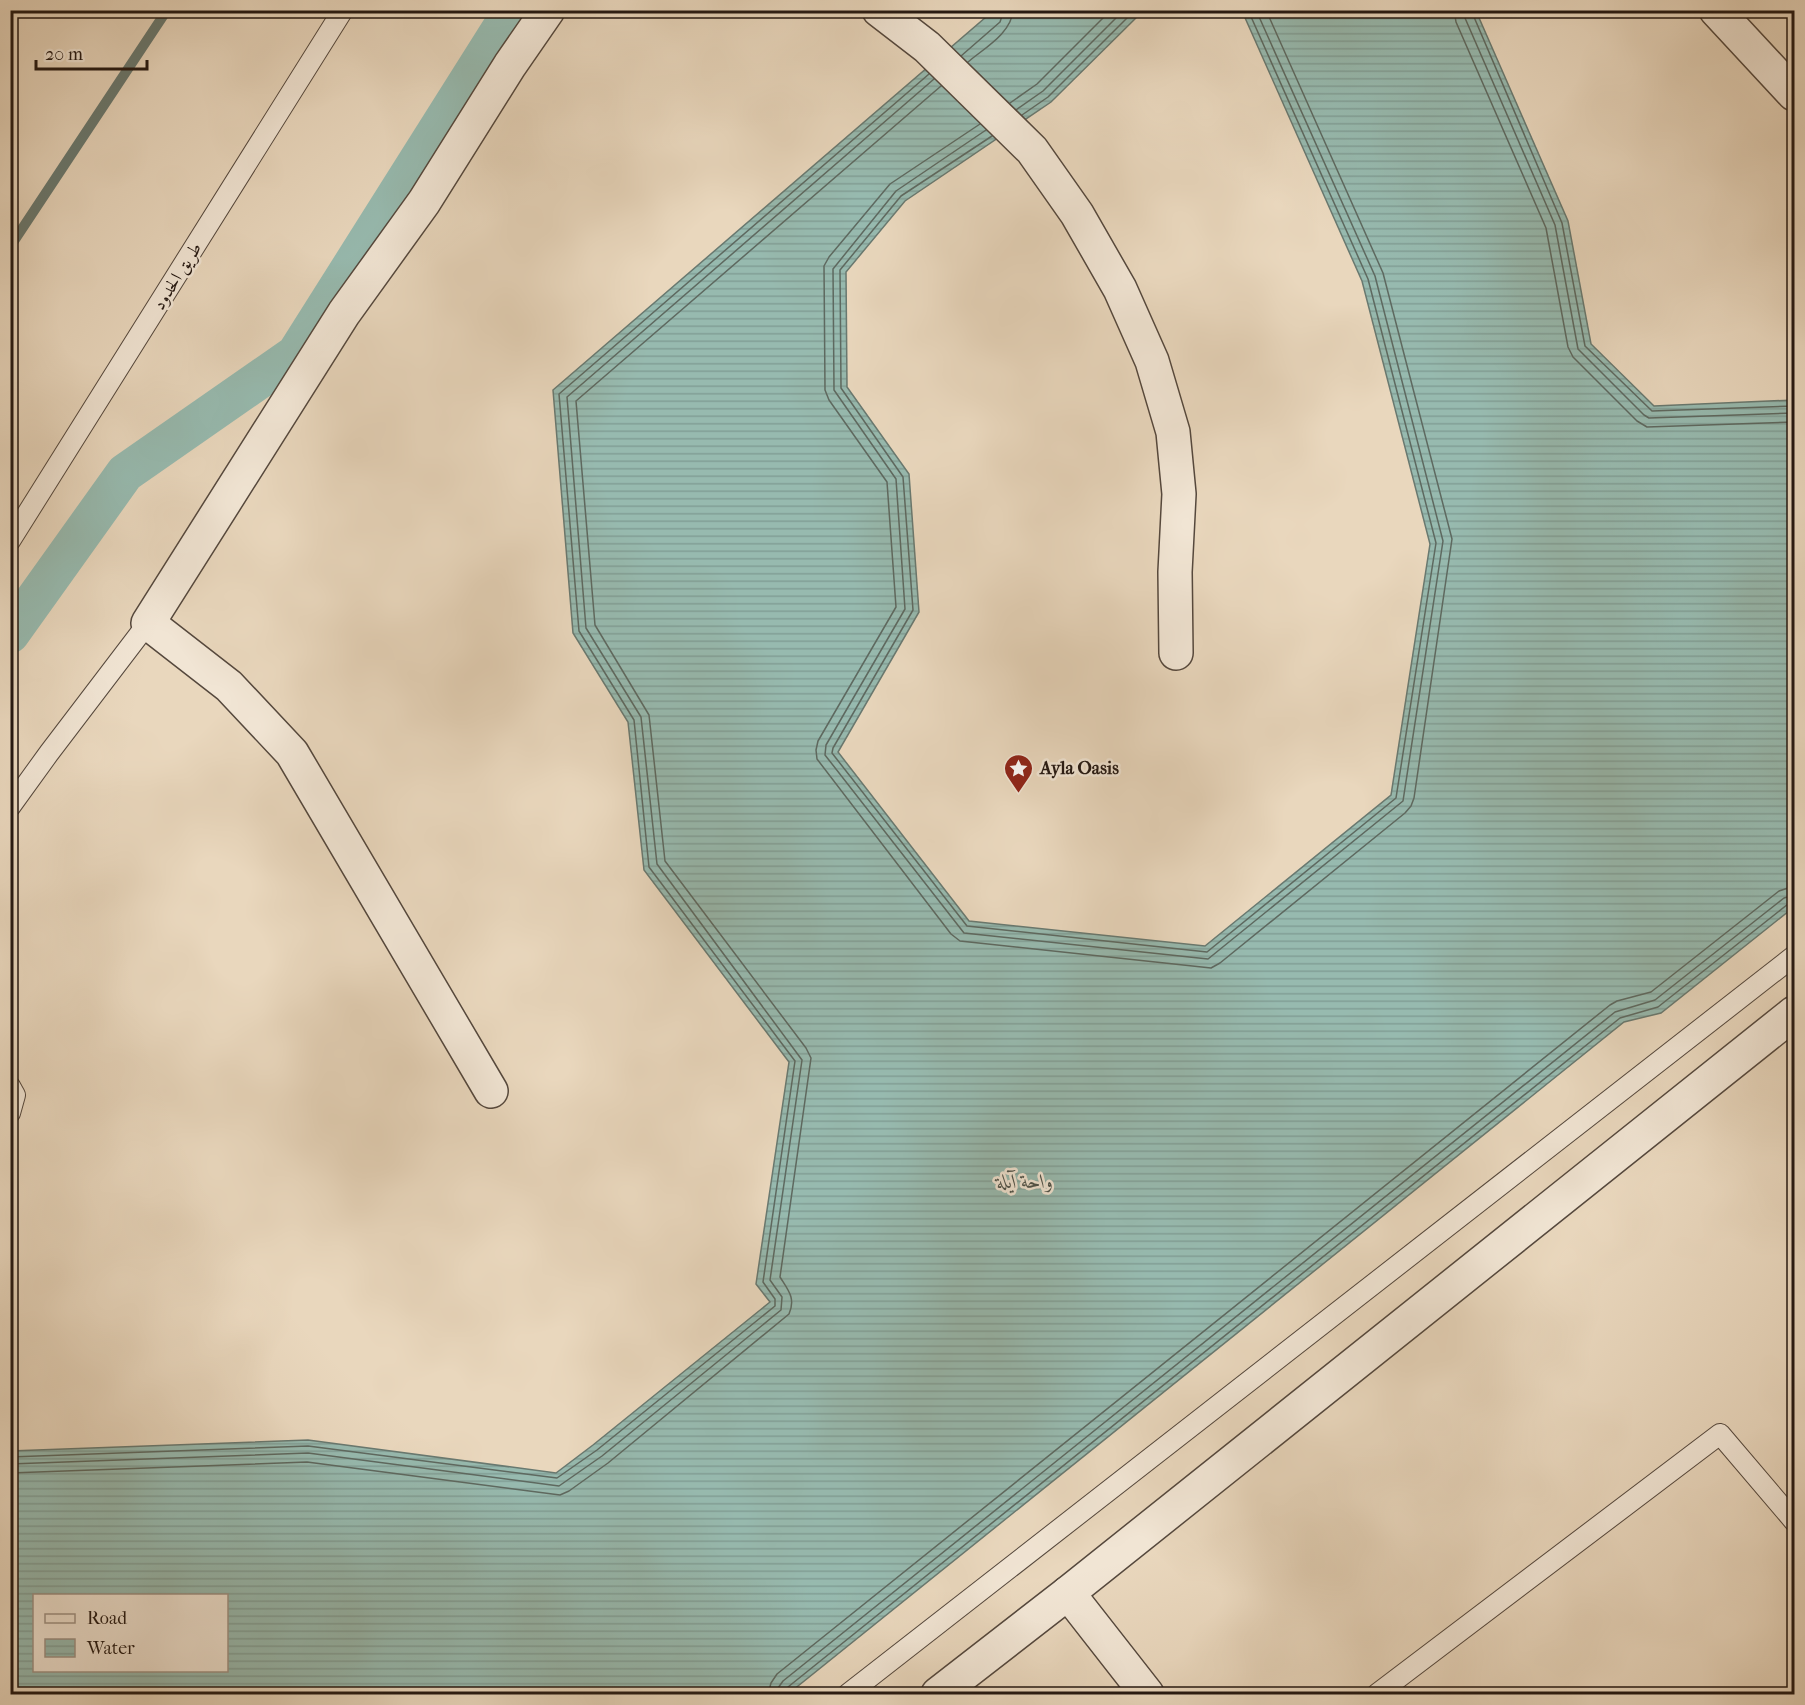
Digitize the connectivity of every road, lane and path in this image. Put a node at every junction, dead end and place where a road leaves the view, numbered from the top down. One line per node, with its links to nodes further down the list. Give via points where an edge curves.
1 (343, 10): 6 (lane, طريق الحدود)
2 (548, 10): 7 (street, via 424,202 344,313)
3 (879, 10): 8 (street, via 927,47 1032,150 1077,214 1120,289 1152,361 1173,432 1179,494)
4 (1716, 10): 5 (street)
5 (1794, 94)
6 (10, 541)
7 (148, 623): 9 (lane); 13 (street, via 229,686 292,753)
8 (1176, 653)
9 (10, 807)
10 (1794, 956): 17 (lane)
11 (1794, 1013): 16 (street)
12 (10, 1086): 14 (lane, via 15,1095)
13 (491, 1091)
14 (10, 1113)
15 (1794, 1521): 20 (lane, via 1720,1434)
16 (1068, 1593): 18 (street); 19 (street)
17 (848, 1695)
18 (938, 1695)
19 (1147, 1695)
20 (1377, 1695)

